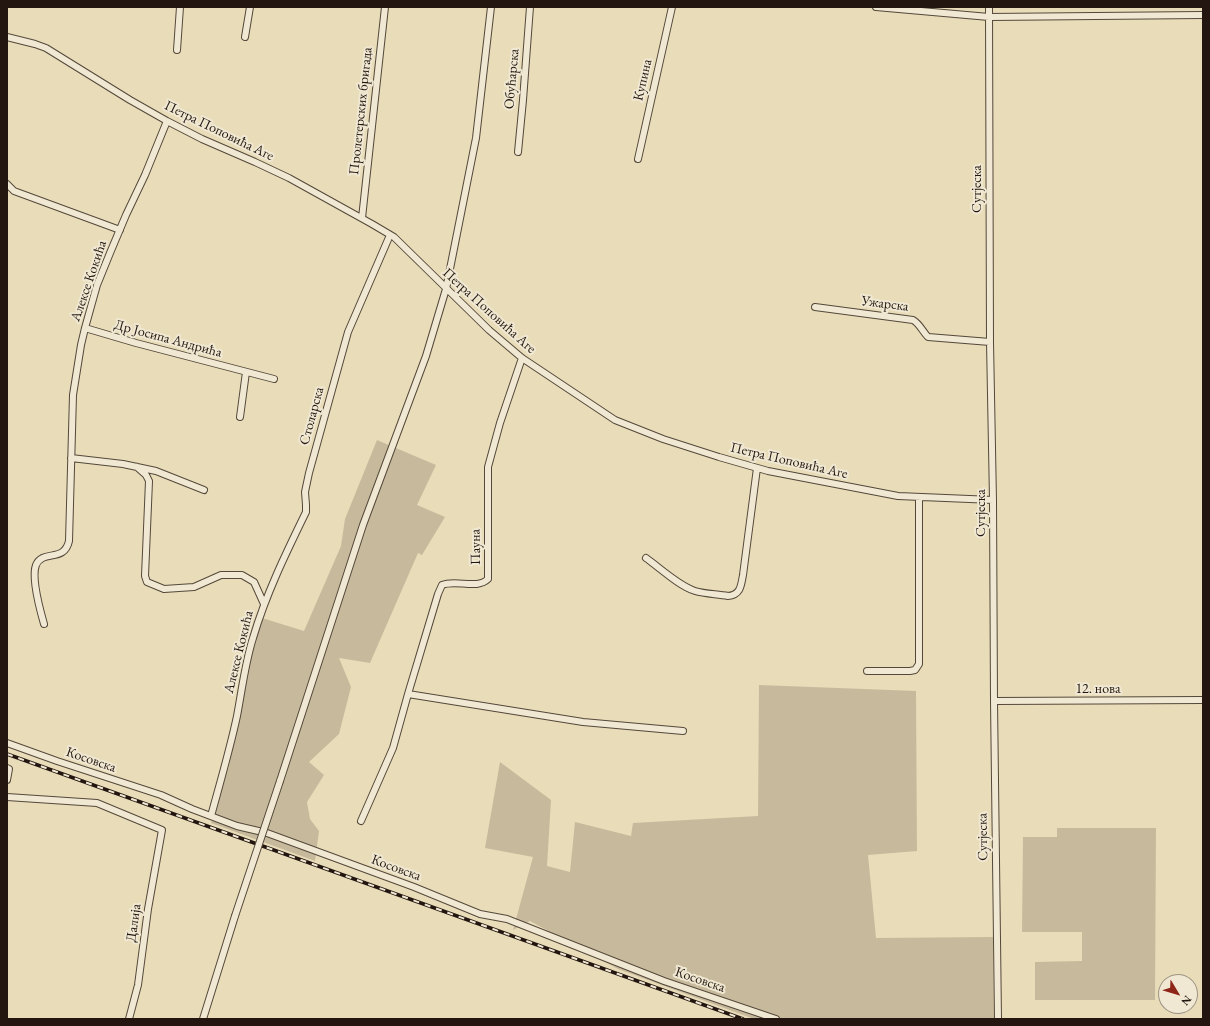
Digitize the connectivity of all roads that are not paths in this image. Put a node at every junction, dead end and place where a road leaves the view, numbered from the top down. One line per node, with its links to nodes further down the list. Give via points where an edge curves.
1 (180, 7): 13 (street)
2 (250, 7): 12 (street)
3 (385, 7): 18 (street, Пролетерских бригада)
4 (491, 7): 21 (street, via 476,138)
5 (530, 7): 15 (street, Обућарска)
6 (672, 7): 16 (street, Купина)
7 (876, 7): 10 (street)
8 (989, 7): 10 (street, Сутјеска)
9 (1203, 15): 10 (street)
10 (989, 17): 24 (street, Сутјеска)
11 (7, 37): 14 (street, Петра Поповића Аге, via 46,48)
12 (246, 37)
13 (177, 50)
14 (167, 121): 18 (street, Петра Поповића Аге, via 255,162); 19 (street, Алексе Кокића)
15 (518, 152)
16 (638, 159)
17 (7, 184): 19 (street, via 14,191)
18 (362, 218): 20 (street, Петра Поповића Аге)
19 (120, 230): 23 (street, Алексе Кокића, via 97,285)
20 (390, 235): 21 (street, Петра Поповића Аге); 36 (street, Столарска, via 348,332 309,473 305,492 306,512)
21 (446, 288): 25 (street, Петра Поповића Аге); 50 (street, bridge, via 426,356 362,524)
22 (816, 307): 24 (street, Ужарска, via 913,320 920,324 928,337)
23 (85, 328): 26 (street, Др Јосипа Андрића); 29 (street, Алексе Кокића, via 73,395)
24 (990, 342): 34 (street, Сутјеска)
25 (522, 358): 31 (street, Петра Поповића Аге, via 615,420 663,439); 39 (street, Пауна, via 488,467 488,579 478,584 442,585)
26 (246, 372): 27 (street, Др Јосипа Андрића); 28 (street)
27 (274, 379)
28 (240, 416)
29 (71, 458): 30 (street); 37 (street, Алексе Кокића, via 68,547 64,552 46,556 36,564 37,595)
30 (137, 467): 32 (street, via 156,471); 36 (street, Алексе Кокића, via 149,481 145,576 147,582 164,589 194,587 221,575 242,575 254,582)
31 (757, 468): 33 (street, Петра Поповића Аге, via 898,496); 35 (street, via 743,575 738,593 728,596 690,589)
32 (204, 490)
33 (919, 497): 34 (street, Петра Поповића Аге); 38 (street, via 919,666 910,671)
34 (993, 500): 41 (street, Сутјеска)
35 (646, 558)
36 (264, 604): 47 (street, Алексе Кокића, via 252,639 223,774)
37 (44, 624)
38 (867, 671)
39 (408, 694): 42 (street, via 583,722); 48 (street, Пауна, via 393,748)
40 (1203, 700): 41 (street, 12. нова)
41 (994, 701): 52 (street, Сутјеска)
42 (683, 731)
43 (7, 743): 47 (street, Косовска, via 161,795)
44 (7, 768): 45 (street)
45 (7, 780)
46 (7, 797): 49 (street, Далија, via 97,803 162,830 138,985)
47 (210, 816): 51 (street, Косовска, via 267,833 480,914 507,919 664,981)
48 (361, 821)
49 (129, 1019)
50 (203, 1019)
51 (776, 1019)
52 (998, 1019)

